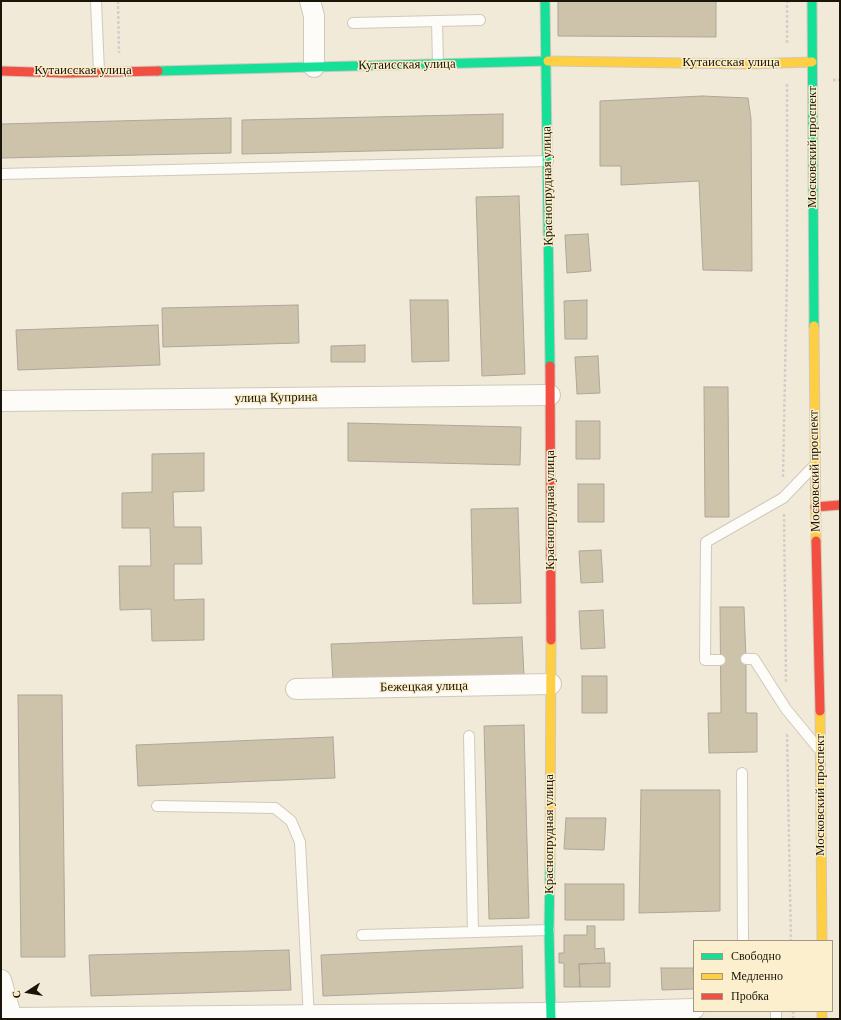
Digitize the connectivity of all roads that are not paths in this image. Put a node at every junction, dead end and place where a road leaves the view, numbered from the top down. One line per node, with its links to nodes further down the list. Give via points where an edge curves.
1 (96, 1): 13 (lane)
2 (310, 1): 11 (street, via 314,16)
3 (545, 1): 8 (street, Краснопрудная улица)
4 (812, 1): 9 (street, Московский проспект)
5 (480, 20): 6 (lane)
6 (436, 22): 7 (lane); 10 (lane)
7 (353, 24)
8 (546, 61): 9 (street, Кутаисская улица, via 748,64); 10 (street, Кутаисская улица); 14 (street, Краснопрудная улица)
9 (812, 62): 18 (street, Московский проспект)
10 (438, 64): 11 (street, Кутаисская улица)
11 (314, 67): 13 (street, Кутаисская улица)
12 (1, 70): 13 (street, Кутаисская улица)
13 (99, 72)
14 (548, 161): 15 (lane); 16 (street, Краснопрудная улица)
15 (1, 174)
16 (550, 395): 17 (street, улица Куприна); 23 (street, Краснопрудная улица)
17 (1, 401)
18 (815, 465): 20 (street, Московский проспект); 22 (lane, via 783,498 706,542 705,660)
19 (840, 505): 20 (street)
20 (815, 507): 26 (street, Московский проспект)
21 (746, 659): 26 (lane, via 754,659 786,709)
22 (720, 660)
23 (551, 684): 24 (street, Бежецкая улица); 29 (street, Краснопрудная улица)
24 (296, 690)
25 (469, 736): 30 (lane)
26 (821, 752): 33 (street, Московский проспект)
27 (742, 773): 32 (lane)
28 (156, 806): 37 (lane, via 275,808 291,821 300,842)
29 (549, 930): 30 (lane); 36 (street, Краснопрудная улица)
30 (473, 932): 31 (lane)
31 (362, 935)
32 (743, 940)
33 (822, 940)
34 (1, 980): 38 (street)
35 (693, 1009): 36 (street)
36 (551, 1016): 37 (street)
37 (309, 1017): 38 (street)
38 (9, 1018)

